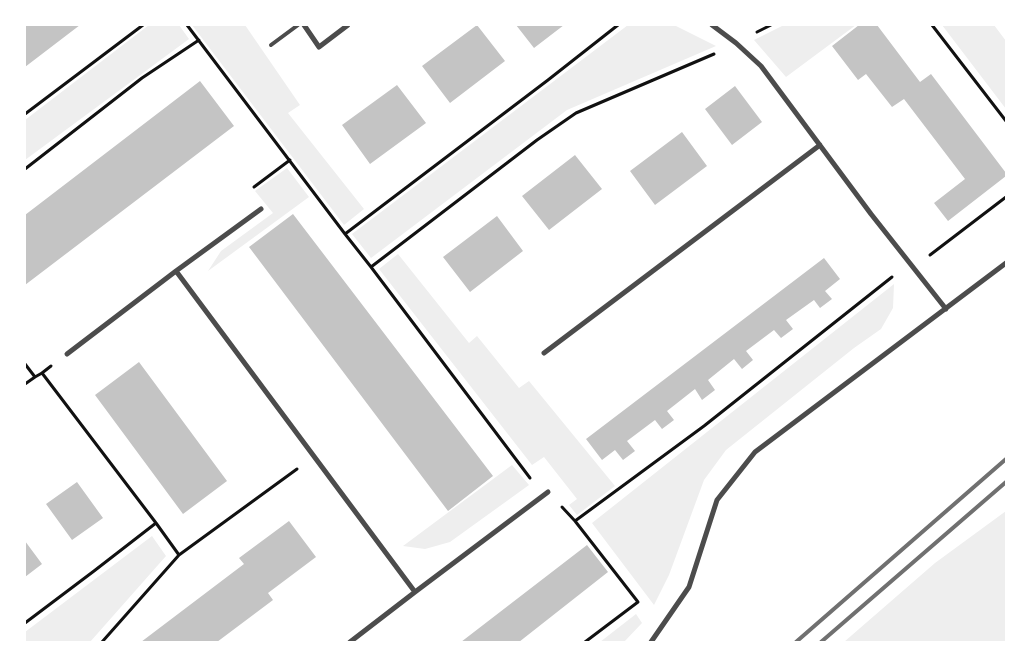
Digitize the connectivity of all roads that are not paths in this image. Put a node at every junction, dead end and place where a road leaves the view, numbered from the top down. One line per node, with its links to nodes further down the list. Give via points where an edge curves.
1 (298, 25): 5 (lane)
2 (304, 25): 3 (street, via 319,47)
3 (348, 25)
4 (712, 25): 6 (street, via 761,66)
5 (271, 45)
6 (820, 146): 10 (street); 11 (street)
7 (261, 209): 9 (street)
8 (1006, 263): 10 (street)
9 (176, 271): 12 (street); 14 (street)
10 (946, 309): 16 (street, via 755,452 717,500 689,586)
11 (544, 353)
12 (67, 354)
13 (548, 492): 14 (street)
14 (415, 592): 15 (street)
15 (350, 642)
16 (651, 642)

